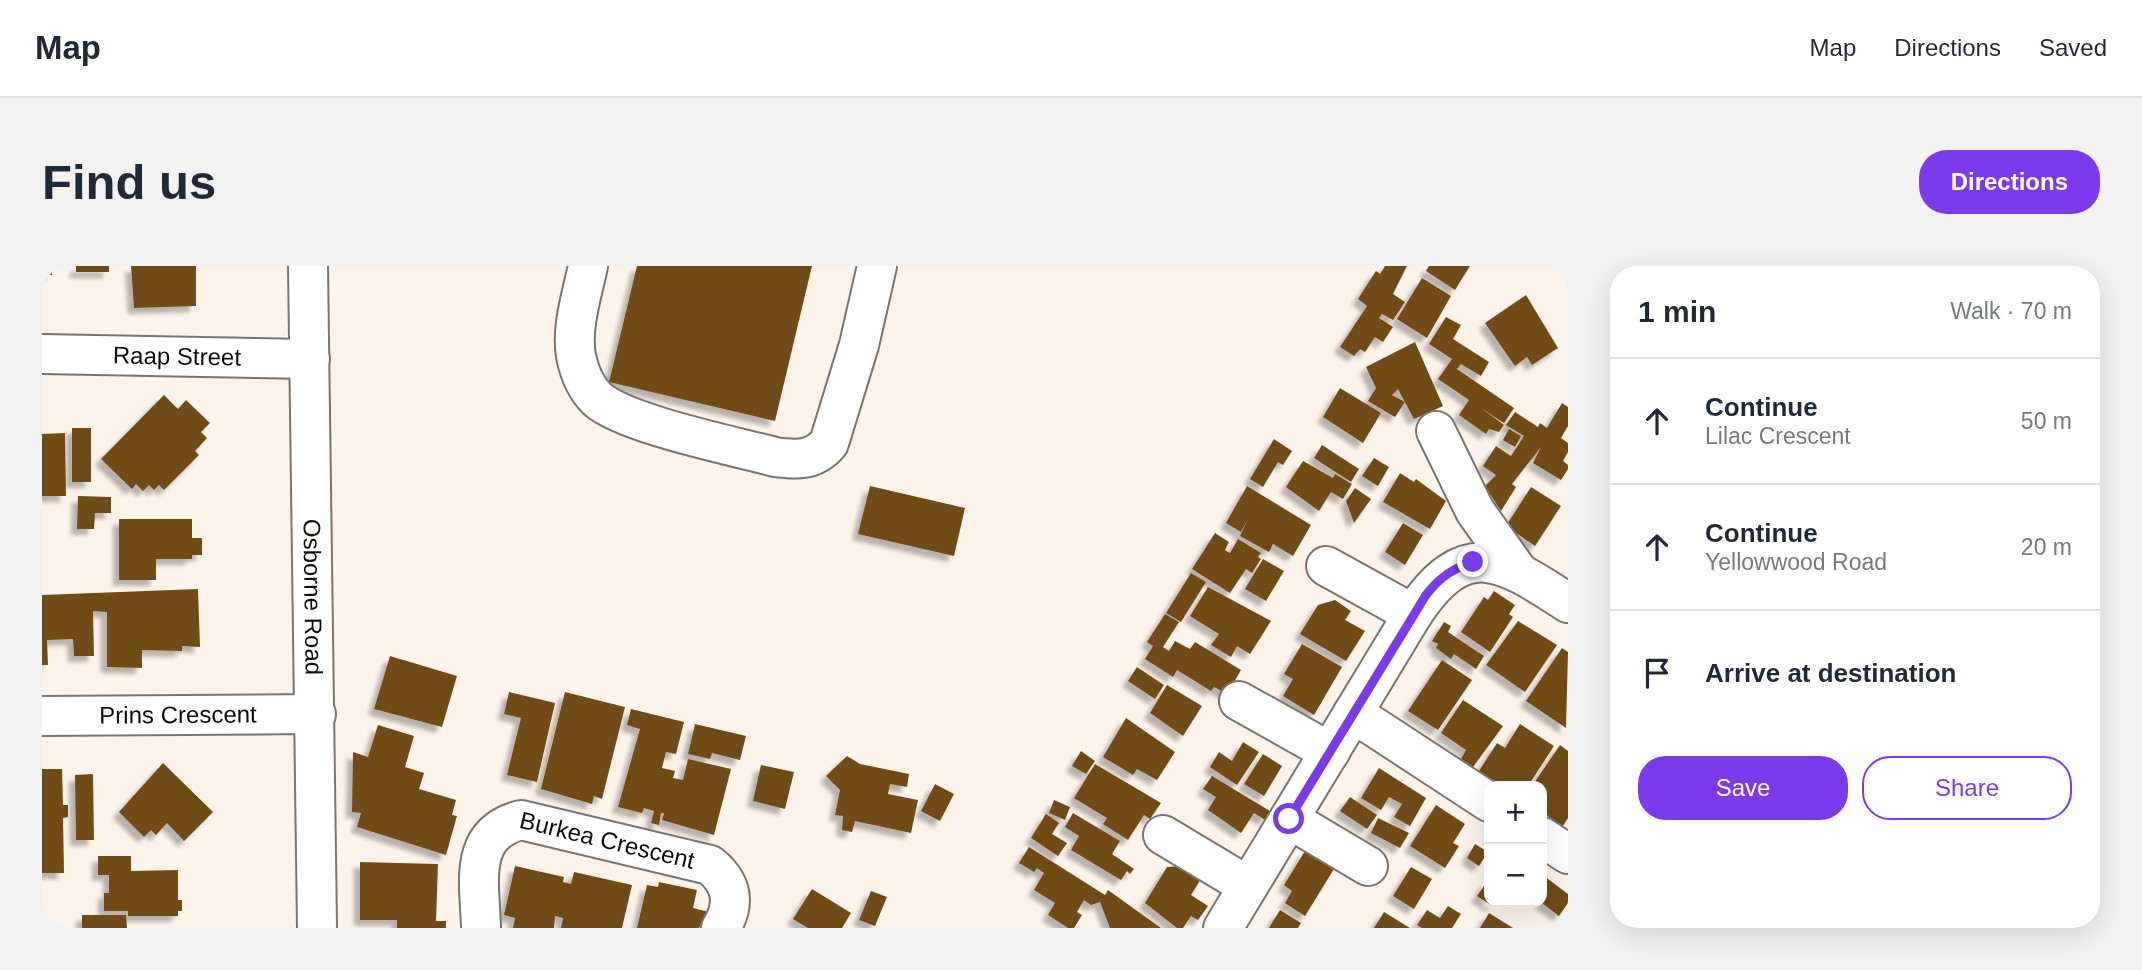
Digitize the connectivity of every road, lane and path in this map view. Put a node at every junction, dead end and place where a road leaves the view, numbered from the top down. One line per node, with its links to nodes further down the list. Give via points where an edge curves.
1 (308, 266): 5 (street, Osborne Road)
2 (588, 266): 3 (street, via 576,324 576,353 579,370 596,398 626,416 794,460 821,452 829,443)
3 (877, 266)
4 (42, 354): 5 (street, Raap Street)
5 (310, 359): 13 (street, Osborne Road)
6 (1436, 431): 8 (street, via 1475,511)
7 (1326, 566): 10 (street)
8 (1517, 570): 9 (street); 10 (street, via 1473,562 1453,569 1439,579)
9 (1568, 603)
10 (1413, 614): 12 (street)
11 (1239, 701): 15 (street)
12 (1353, 713): 15 (street); 16 (street)
13 (316, 714): 14 (street, Prins Crescent); 23 (street, Osborne Road)
14 (42, 716)
15 (1330, 752): 17 (street)
16 (1484, 799)
17 (1289, 819): 21 (street); 22 (street)
18 (1163, 835): 22 (street)
19 (1547, 840): 20 (street)
20 (1568, 854)
21 (1368, 866)
22 (1248, 886): 26 (street)
23 (317, 928)
24 (481, 928): 25 (street, Burkea Crescent, via 480,872 485,844 503,825 521,820 709,865 727,884 731,897)
25 (721, 928)
26 (1223, 928)

